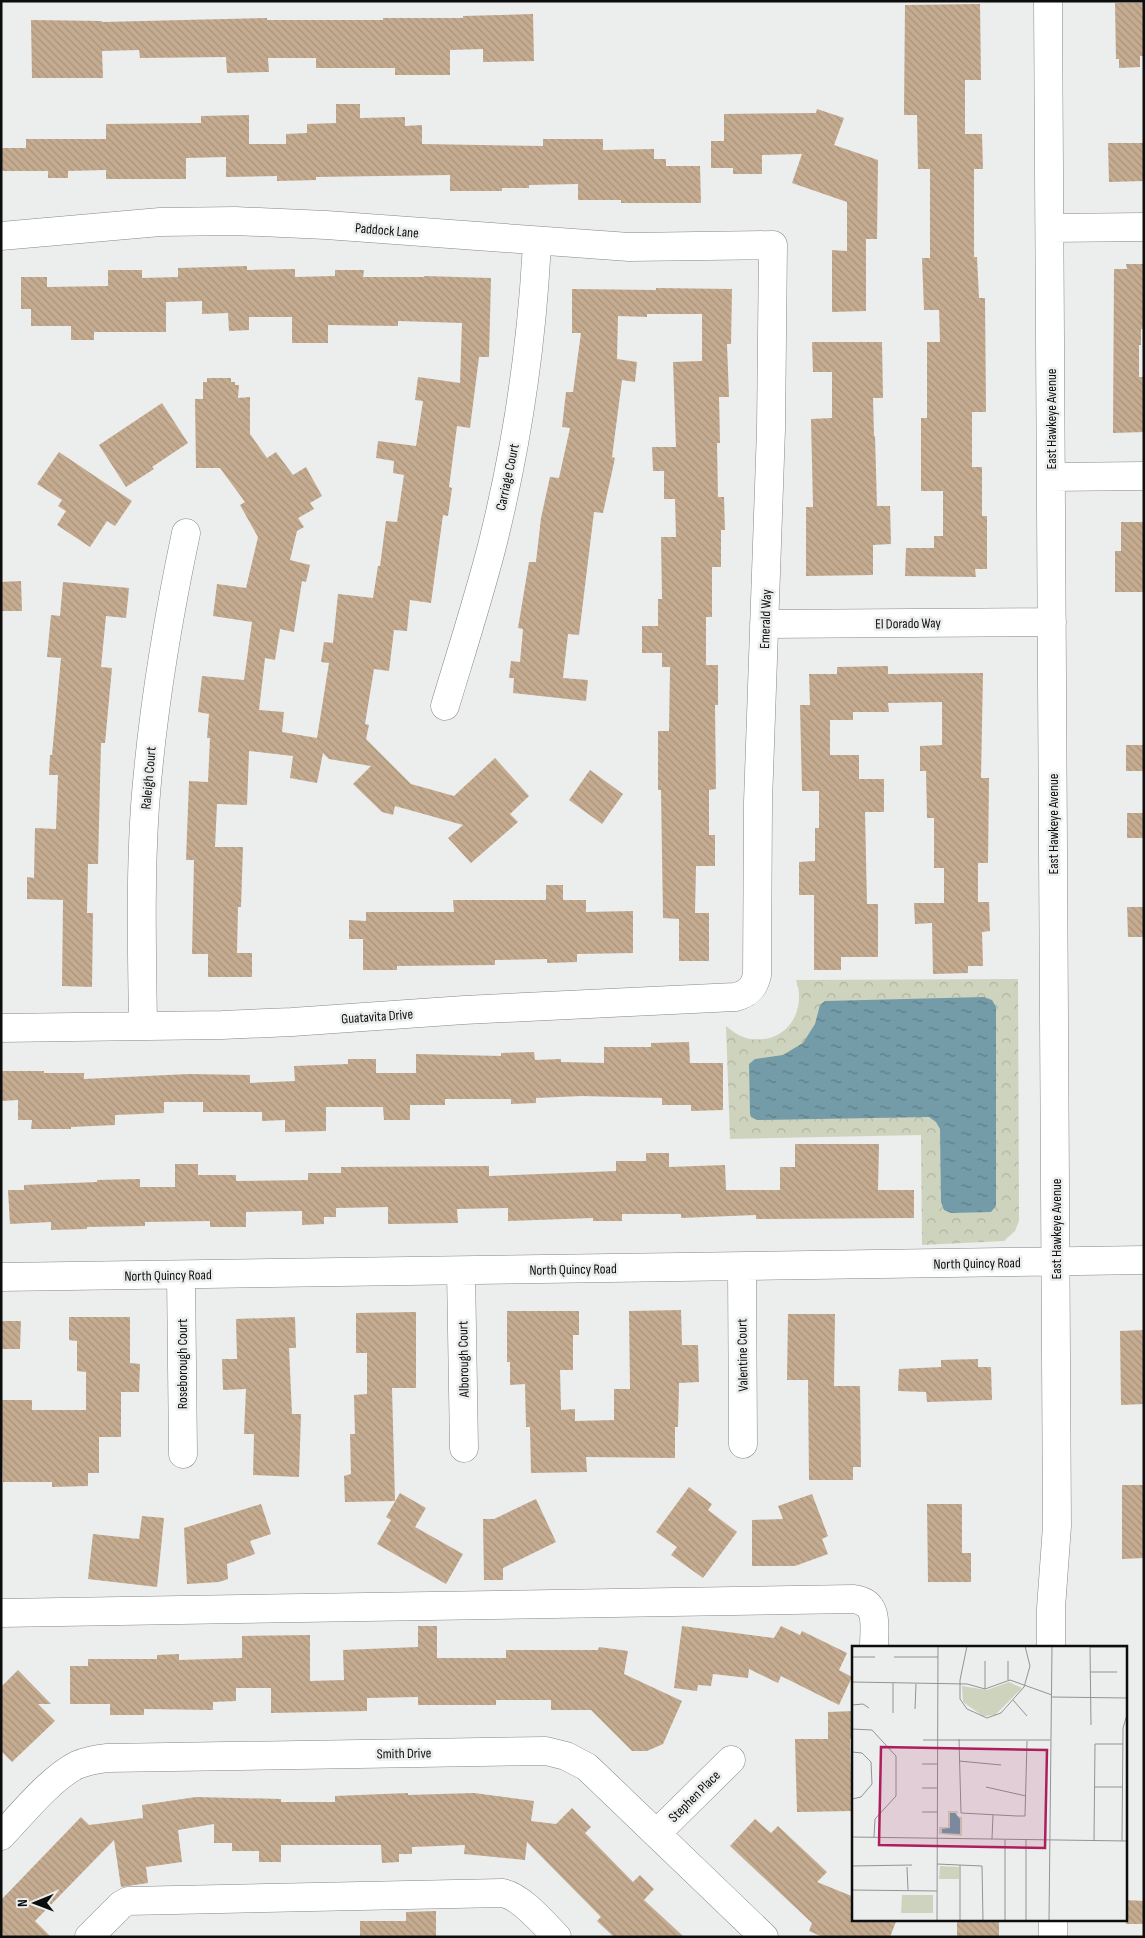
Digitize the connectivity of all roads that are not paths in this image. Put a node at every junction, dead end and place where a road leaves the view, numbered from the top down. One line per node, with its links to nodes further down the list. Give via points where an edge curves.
1 (1048, 1): 3 (street, East Hawkeye Avenue)
2 (1144, 227): 3 (street)
3 (1051, 228): 8 (street, East Hawkeye Avenue)
4 (1, 236): 5 (street, Paddock Lane, via 160,222 235,221)
5 (537, 242): 6 (street, Paddock Lane, via 645,248); 12 (street, Carriage Court, via 529,348 512,451 489,555)
6 (773, 246): 11 (street, Emerald Way)
7 (1144, 476): 8 (street)
8 (1052, 477): 10 (street, East Hawkeye Avenue)
9 (186, 533): 14 (street, Raleigh Court, via 162,664 146,792 141,888)
10 (1052, 622): 11 (street, El Dorado Way); 17 (street, East Hawkeye Avenue)
11 (764, 624): 13 (street, Emerald Way, via 757,975)
12 (445, 706)
13 (750, 990): 14 (street, Guatavita Drive, via 735,997 292,1022)
14 (143, 1026): 15 (street, Guatavita Drive)
15 (1, 1028)
16 (1144, 1260): 17 (street, North Quincy Road)
17 (1056, 1262): 18 (street, North Quincy Road); 27 (street, East Hawkeye Avenue, via 1057,1526)
18 (742, 1267): 19 (street, North Quincy Road); 22 (street, Valentine Court)
19 (461, 1270): 20 (street, North Quincy Road); 23 (street, Alborough Court)
20 (182, 1275): 21 (street, North Quincy Road); 24 (street, Roseborough Court)
21 (1, 1277)
22 (743, 1444)
23 (464, 1448)
24 (183, 1454)
25 (1, 1613): 26 (street, via 853,1599 868,1603 872,1609)
26 (874, 1646)
27 (1051, 1646)
28 (730, 1760): 29 (street, Stephen Place)
29 (657, 1833): 30 (street, Smith Drive, via 588,1766 566,1756 534,1750 96,1759 62,1775); 34 (street, Smith Drive)
30 (2, 1834)
31 (1053, 1920): 35 (street)
32 (89, 1937): 33 (street, via 121,1905 131,1901 502,1893 518,1900)
33 (557, 1937)
34 (764, 1937)
35 (1053, 1937)

